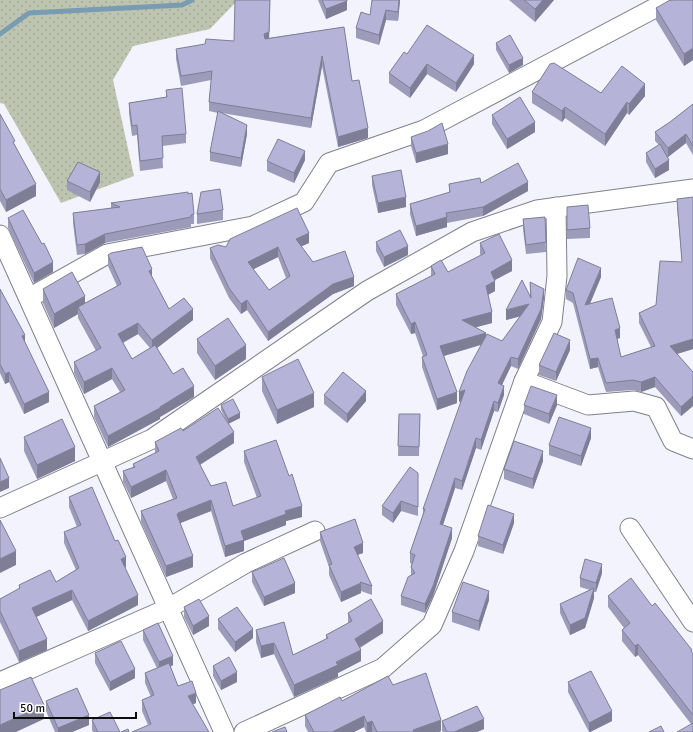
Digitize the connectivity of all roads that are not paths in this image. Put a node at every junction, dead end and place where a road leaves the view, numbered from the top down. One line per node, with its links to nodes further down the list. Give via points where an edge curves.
1 (670, 0): 5 (street, via 424,130 329,164 304,202 266,220 253,226 108,254)
2 (693, 189): 3 (street)
3 (556, 208): 6 (street, via 557,276 552,322); 8 (street, via 537,210 472,232 452,243 367,291 152,438)
4 (0, 236): 5 (street)
5 (29, 298): 8 (street)
6 (524, 380): 7 (street, via 588,405 634,401 656,407 673,441); 16 (street, via 464,551 432,625 383,668)
7 (693, 449)
8 (101, 462): 9 (street); 12 (street)
9 (0, 508)
10 (630, 528): 13 (street)
11 (315, 531): 12 (street, via 246,563)
12 (169, 608): 14 (street); 15 (street)
13 (693, 622)
14 (0, 682)
15 (224, 732)
16 (244, 732)

